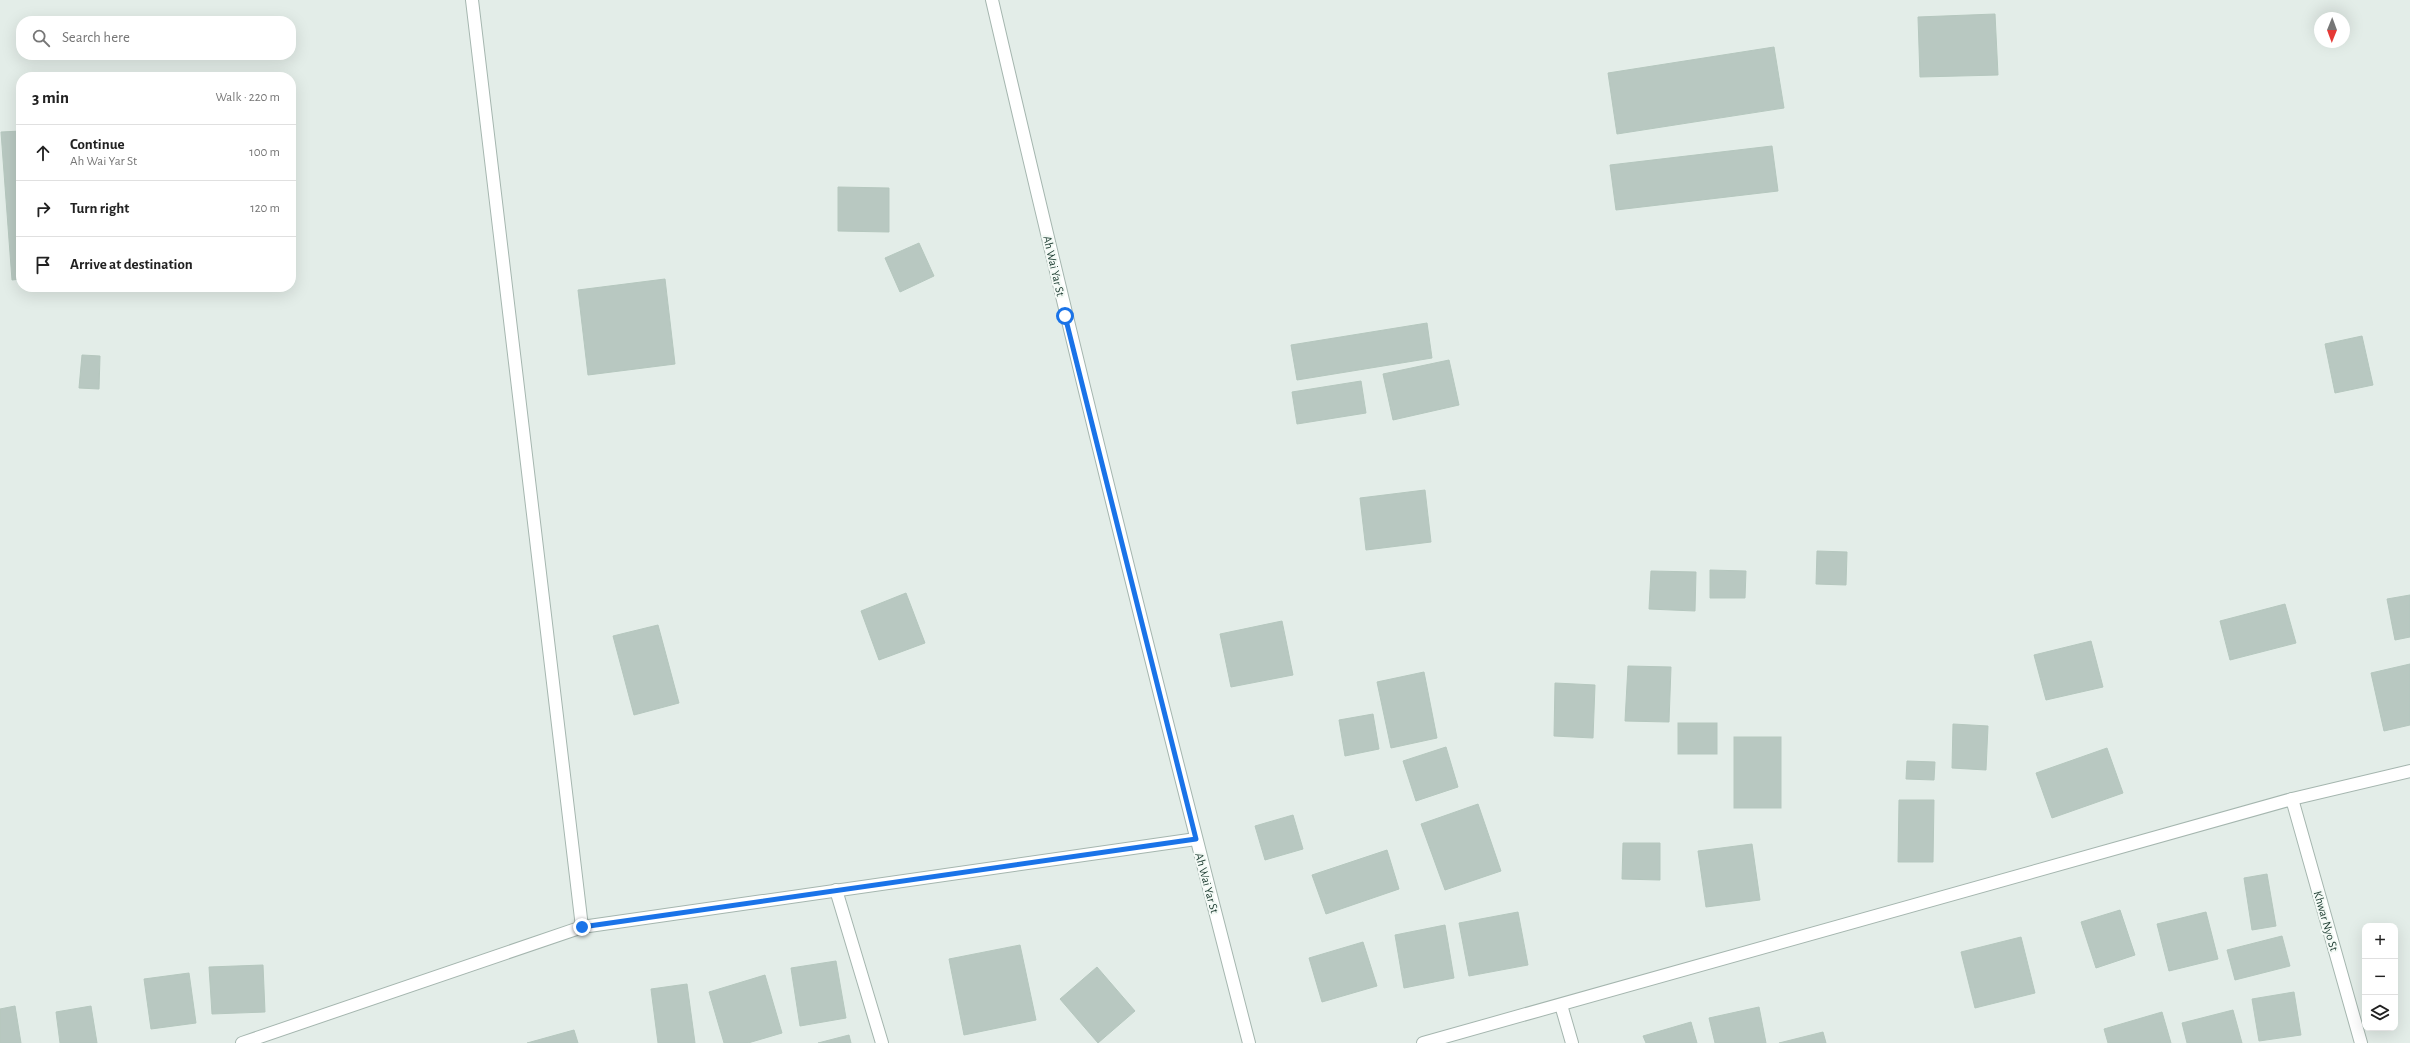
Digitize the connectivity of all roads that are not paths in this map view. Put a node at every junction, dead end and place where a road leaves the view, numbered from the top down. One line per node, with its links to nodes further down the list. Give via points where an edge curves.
1 (472, 0): 7 (street)
2 (992, 0): 5 (street, Ah Wai Yar St, via 1065,316)
3 (2410, 771): 4 (street)
4 (2292, 799): 8 (street); 14 (street, Khwar Nyo St)
5 (1196, 839): 6 (street); 11 (street, Ah Wai Yar St)
6 (836, 890): 7 (street); 10 (street)
7 (582, 927): 9 (street)
8 (1561, 1005): 12 (street); 13 (street)
9 (242, 1043)
10 (882, 1043)
11 (1249, 1043)
12 (1422, 1043)
13 (1572, 1043)
14 (2361, 1043)

